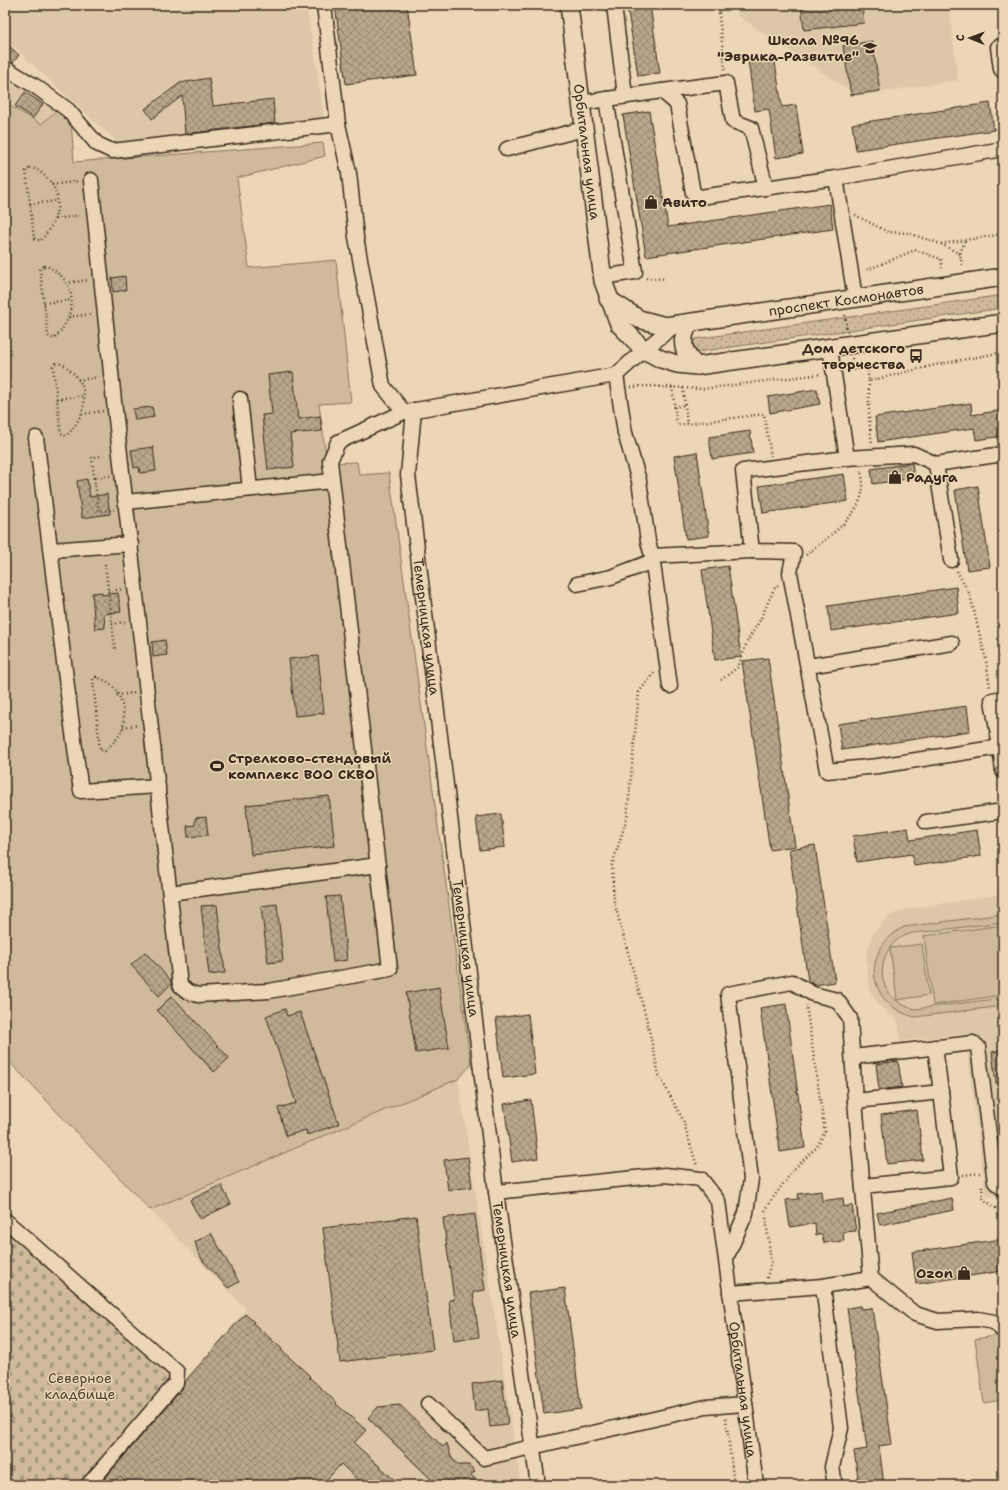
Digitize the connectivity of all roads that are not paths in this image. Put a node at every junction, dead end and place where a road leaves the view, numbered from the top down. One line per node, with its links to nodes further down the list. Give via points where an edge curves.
1 (324, 5): 11 (street)
2 (569, 5): 10 (main road, Орбитальная улица)
3 (614, 5): 8 (street)
4 (998, 47): 6 (street)
5 (5, 68): 11 (street, via 68,110 97,144 112,151)
6 (1003, 71)
7 (662, 91): 8 (street); 17 (street, via 726,83 733,121 751,128); 17 (street, via 677,104 693,192 700,197)
8 (625, 96): 9 (street)
9 (606, 99): 10 (street); 18 (street, via 634,272)
10 (580, 102): 12 (main road, Орбитальная улица)
11 (338, 124): 29 (street, via 349,173 356,237 383,386)
12 (583, 129): 13 (street); 18 (main road, Орбитальная улица)
13 (507, 149)
14 (1003, 149): 15 (street)
15 (836, 178): 17 (street); 20 (street)
16 (91, 180): 36 (street)
17 (766, 188)
18 (602, 276): 21 (main road, Орбитальная улица)
19 (1003, 277): 20 (main road, проспект Космонавтов)
20 (855, 298): 23 (main road, проспект Космонавтов)
21 (608, 299): 23 (main road, проспект Космонавтов, via 639,319 665,326); 25 (main road, via 619,324)
22 (1003, 323): 24 (main road)
23 (682, 324): 25 (street); 26 (main road, via 685,330 683,346 690,361)
24 (830, 348): 26 (main road); 32 (street)
25 (644, 350): 26 (main road, via 677,364); 27 (street)
26 (697, 366)
27 (617, 381): 29 (street); 40 (street, via 625,433 639,481)
28 (240, 399): 35 (street)
29 (409, 411): 34 (street, via 338,442 330,461); 60 (street, Темерницкая улица, via 408,475)
30 (36, 438): 38 (street)
31 (1003, 454): 33 (street)
32 (847, 458): 33 (street, via 914,454); 39 (street, via 743,471)
33 (936, 464): 41 (street)
34 (332, 481): 35 (street); 52 (street)
35 (250, 489): 36 (street)
36 (126, 505): 37 (street)
37 (131, 544): 38 (street); 49 (street)
38 (51, 550): 49 (street, via 80,791)
39 (752, 551): 40 (street); 44 (street, via 794,552 790,572)
40 (653, 558): 42 (street, via 611,577); 45 (street)
41 (951, 560)
42 (577, 584)
43 (952, 643): 44 (street)
44 (808, 666): 47 (street, via 827,771 878,766)
45 (670, 686)
46 (997, 699): 47 (street)
47 (1000, 747): 48 (street)
48 (1003, 771)
49 (158, 786): 53 (street)
50 (1003, 811): 51 (street)
51 (926, 822)
52 (378, 865): 53 (street); 53 (street, via 390,969 268,991 198,995 188,992 180,985)
53 (170, 893)
54 (935, 1047): 55 (street); 56 (street); 59 (street, via 973,1043 978,1047 995,1182)
55 (853, 1057): 57 (street); 62 (street, via 850,1018 837,1000 813,994 792,982 728,994 751,1179 746,1214)
56 (941, 1092): 57 (street); 58 (street, via 951,1177)
57 (855, 1101): 58 (street)
58 (863, 1186): 63 (street)
59 (1003, 1188)
60 (496, 1192): 62 (street, Орбитальная улица, via 665,1175 701,1179 718,1202); 69 (street, Темерницкая улица)
61 (5, 1220): 70 (street, via 177,1372 176,1383)
62 (727, 1256): 65 (street, Орбитальная улица)
63 (871, 1278): 64 (street); 66 (street, via 915,1314 938,1321 978,1319 994,1322)
64 (823, 1286): 65 (street); 73 (street, via 841,1428 832,1467)
65 (730, 1293): 68 (street, Орбитальная улица)
66 (1003, 1330)
67 (428, 1404): 69 (street, via 484,1458)
68 (745, 1404): 69 (street, via 706,1407); 72 (street, Орбитальная улица)
69 (533, 1447): 71 (street, Темерницкая улица)
70 (88, 1485)
71 (538, 1485)
72 (756, 1485)
73 (835, 1485)

